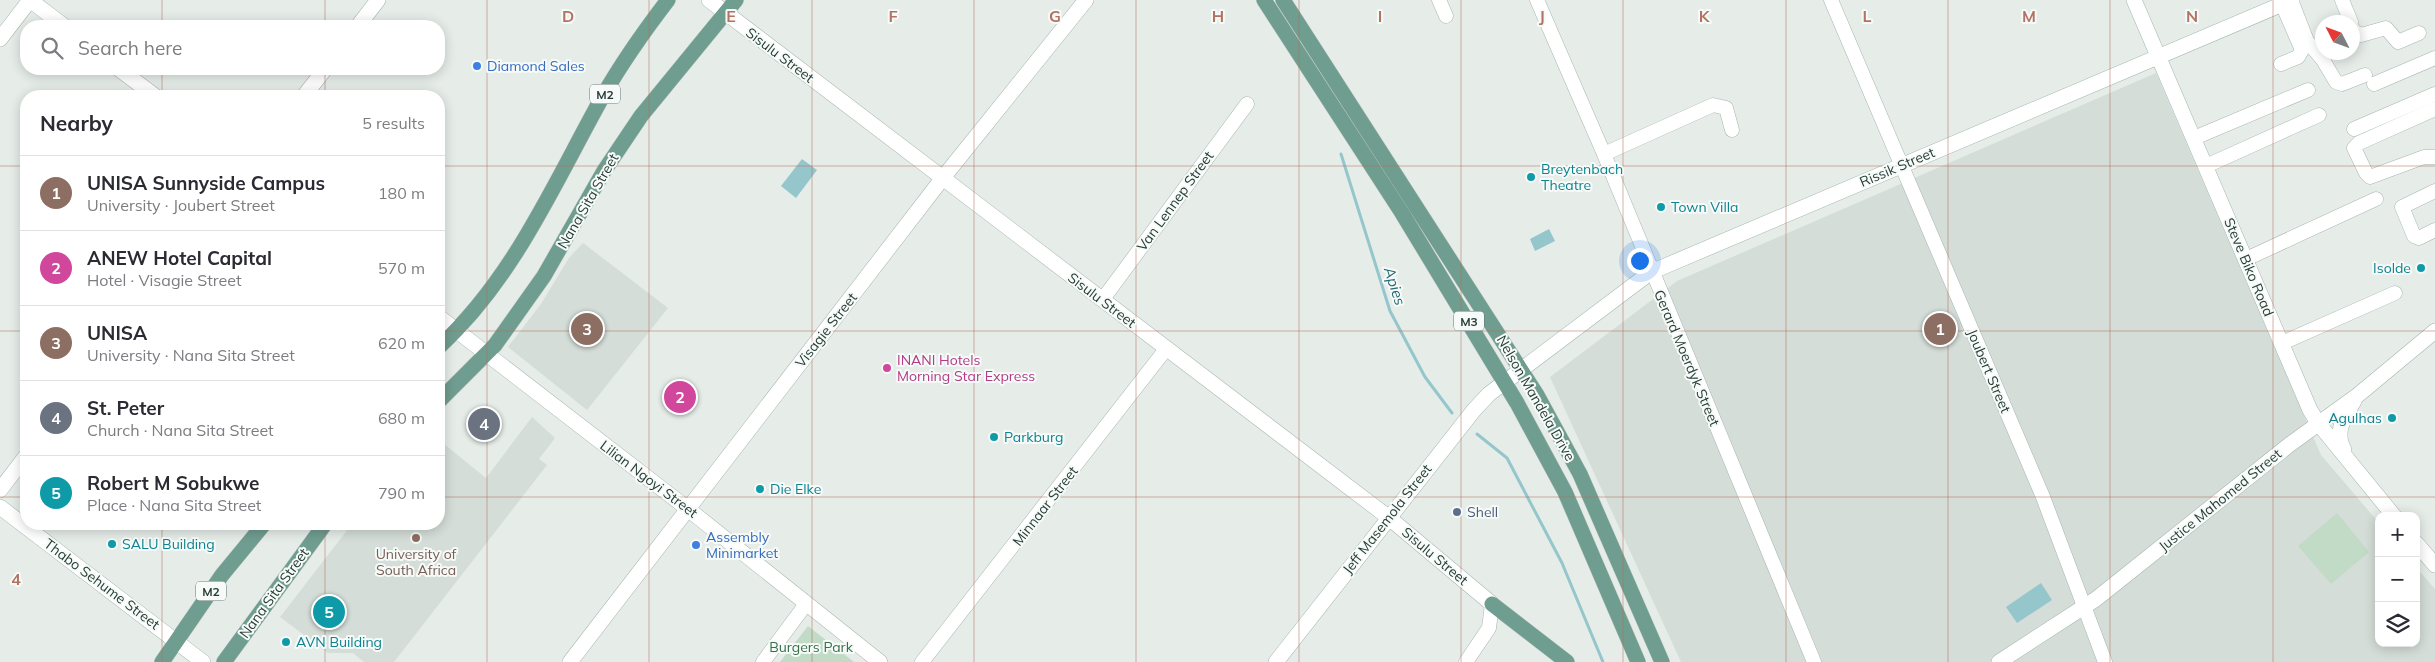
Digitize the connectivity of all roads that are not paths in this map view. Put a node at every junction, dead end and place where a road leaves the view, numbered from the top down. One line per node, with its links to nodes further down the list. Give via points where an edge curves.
1 (30, 0): 18 (main road); 22 (main road)
2 (378, 0): 19 (main road)
3 (668, 0): 52 (main road, M2, via 606,92 511,262)
4 (709, 0): 15 (main road, Sisulu Street)
5 (736, 0): 15 (main road, Nana Sita Street)
6 (1086, 0): 42 (main road, Visagie Street)
7 (1264, 0): 58 (main road, Nelson Mandela Drive / M3, via 1402,213)
8 (1282, 0): 57 (main road, Nelson Mandela Drive / M3)
9 (1439, 0): 17 (street)
10 (1537, 0): 38 (street, Gerard Moerdyk Street)
11 (1831, 0): 40 (street, Joubert Street)
12 (2134, 0): 23 (main road, Steve Biko Road)
13 (2342, 0): 16 (street)
14 (2288, 2): 23 (main road, Rissik Street); 24 (street, via 2307,41 2336,82 2369,80); 25 (street, via 2302,50 2298,57)
15 (726, 13): 42 (main road, Sisulu Street); 56 (main road, Nana Sita Street, via 641,116 604,171 544,276)
16 (2348, 15)
17 (1446, 16)
18 (56, 20)
19 (363, 20)
20 (2420, 33): 21 (street, via 2398,42 2386,28)
21 (2360, 34)
22 (0, 39)
23 (2159, 57): 37 (main road, Steve Biko Road); 40 (main road, Rissik Street)
24 (2435, 58)
25 (2281, 64)
26 (127, 75): 28 (main road)
27 (320, 75): 29 (main road)
28 (147, 90)
29 (309, 90)
30 (2308, 90): 37 (street)
31 (2435, 94): 35 (street)
32 (1247, 104): 49 (street, Van Lennep Street)
33 (2435, 109): 39 (street, via 2359,142 2354,148 2370,177 2424,156)
34 (2320, 115): 41 (street)
35 (2354, 129)
36 (1732, 130): 38 (street, via 1726,108 1713,105)
37 (2194, 138): 41 (main road, Steve Biko Road)
38 (1604, 154): 47 (street, Gerard Moerdyk Street)
39 (2435, 157)
40 (1902, 165): 47 (main road, Rissik Street); 77 (street, Joubert Street)
41 (2206, 166): 46 (main road, Steve Biko Road)
42 (942, 179): 49 (main road, Sisulu Street); 66 (main road, Visagie Street)
43 (2435, 192): 45 (street, via 2402,207 2414,236 2419,238)
44 (2376, 199): 46 (street)
45 (2435, 230)
46 (2246, 259): 54 (main road, Steve Biko Road)
47 (1652, 272): 57 (main road, Rissik Street); 91 (street, Gerard Moerdyk Street)
48 (2395, 293): 54 (street)
49 (1103, 299): 55 (main road, Sisulu Street)
50 (445, 323): 52 (main road, Lilian Ngoyi Street)
51 (2435, 330): 60 (main road, Justice Mahomed Street)
52 (456, 331): 53 (main road, M2); 56 (main road, Lilian Ngoyi Street)
53 (445, 341)
54 (2282, 343): 61 (main road, Steve Biko Road)
55 (1166, 349): 68 (main road, Sisulu Street); 85 (street, Minnaar Street)
56 (486, 356): 59 (main road, Nana Sita Street); 66 (main road, Lilian Ngoyi Street)
57 (1522, 370): 58 (main road, Jeff Masemola Street); 90 (main road, Nelson Mandela Drive / M3, via 1580,474)
58 (1504, 382): 68 (main road, Jeff Masemola Street, via 1465,419); 89 (main road, Nelson Mandela Drive / M3, via 1565,492)
59 (445, 395)
60 (2358, 395): 61 (main road, Justice Mahomed Street); 63 (main road, via 2339,430 2340,442)
61 (2318, 424): 63 (main road, Steve Biko Road); 77 (main road, Justice Mahomed Street)
62 (20, 464): 64 (main road)
63 (2352, 466): 67 (main road, Steve Biko Road)
64 (0, 490)
65 (0, 507): 69 (main road, Thabo Sehume Street)
66 (688, 509): 75 (main road, Lilian Ngoyi Street); 82 (main road, Visagie Street)
67 (2391, 512)
68 (1388, 517): 76 (main road, Sisulu Street); 86 (main road, Jeff Masemola Street)
69 (20, 522)
70 (30, 530): 78 (main road, Thabo Sehume Street)
71 (259, 530): 78 (main road, M2, via 222,575)
72 (321, 530): 81 (main road, Nana Sita Street)
73 (2420, 548): 74 (main road)
74 (2435, 565)
75 (806, 604): 83 (street); 84 (main road, Lilian Ngoyi Street)
76 (1492, 604): 87 (street, via 1489,628); 88 (main road)
77 (2086, 606): 92 (main road, Justice Mahomed Street); 93 (street, Joubert Street)
78 (177, 642): 79 (main road, M2); 80 (main road, Thabo Sehume Street)
79 (162, 662)
80 (203, 662)
81 (224, 662)
82 (570, 662)
83 (763, 662)
84 (880, 662)
85 (922, 662)
86 (1276, 662)
87 (1466, 662)
88 (1567, 662)
89 (1638, 662)
90 (1662, 662)
91 (1814, 662)
92 (1999, 662)
93 (2105, 662)

